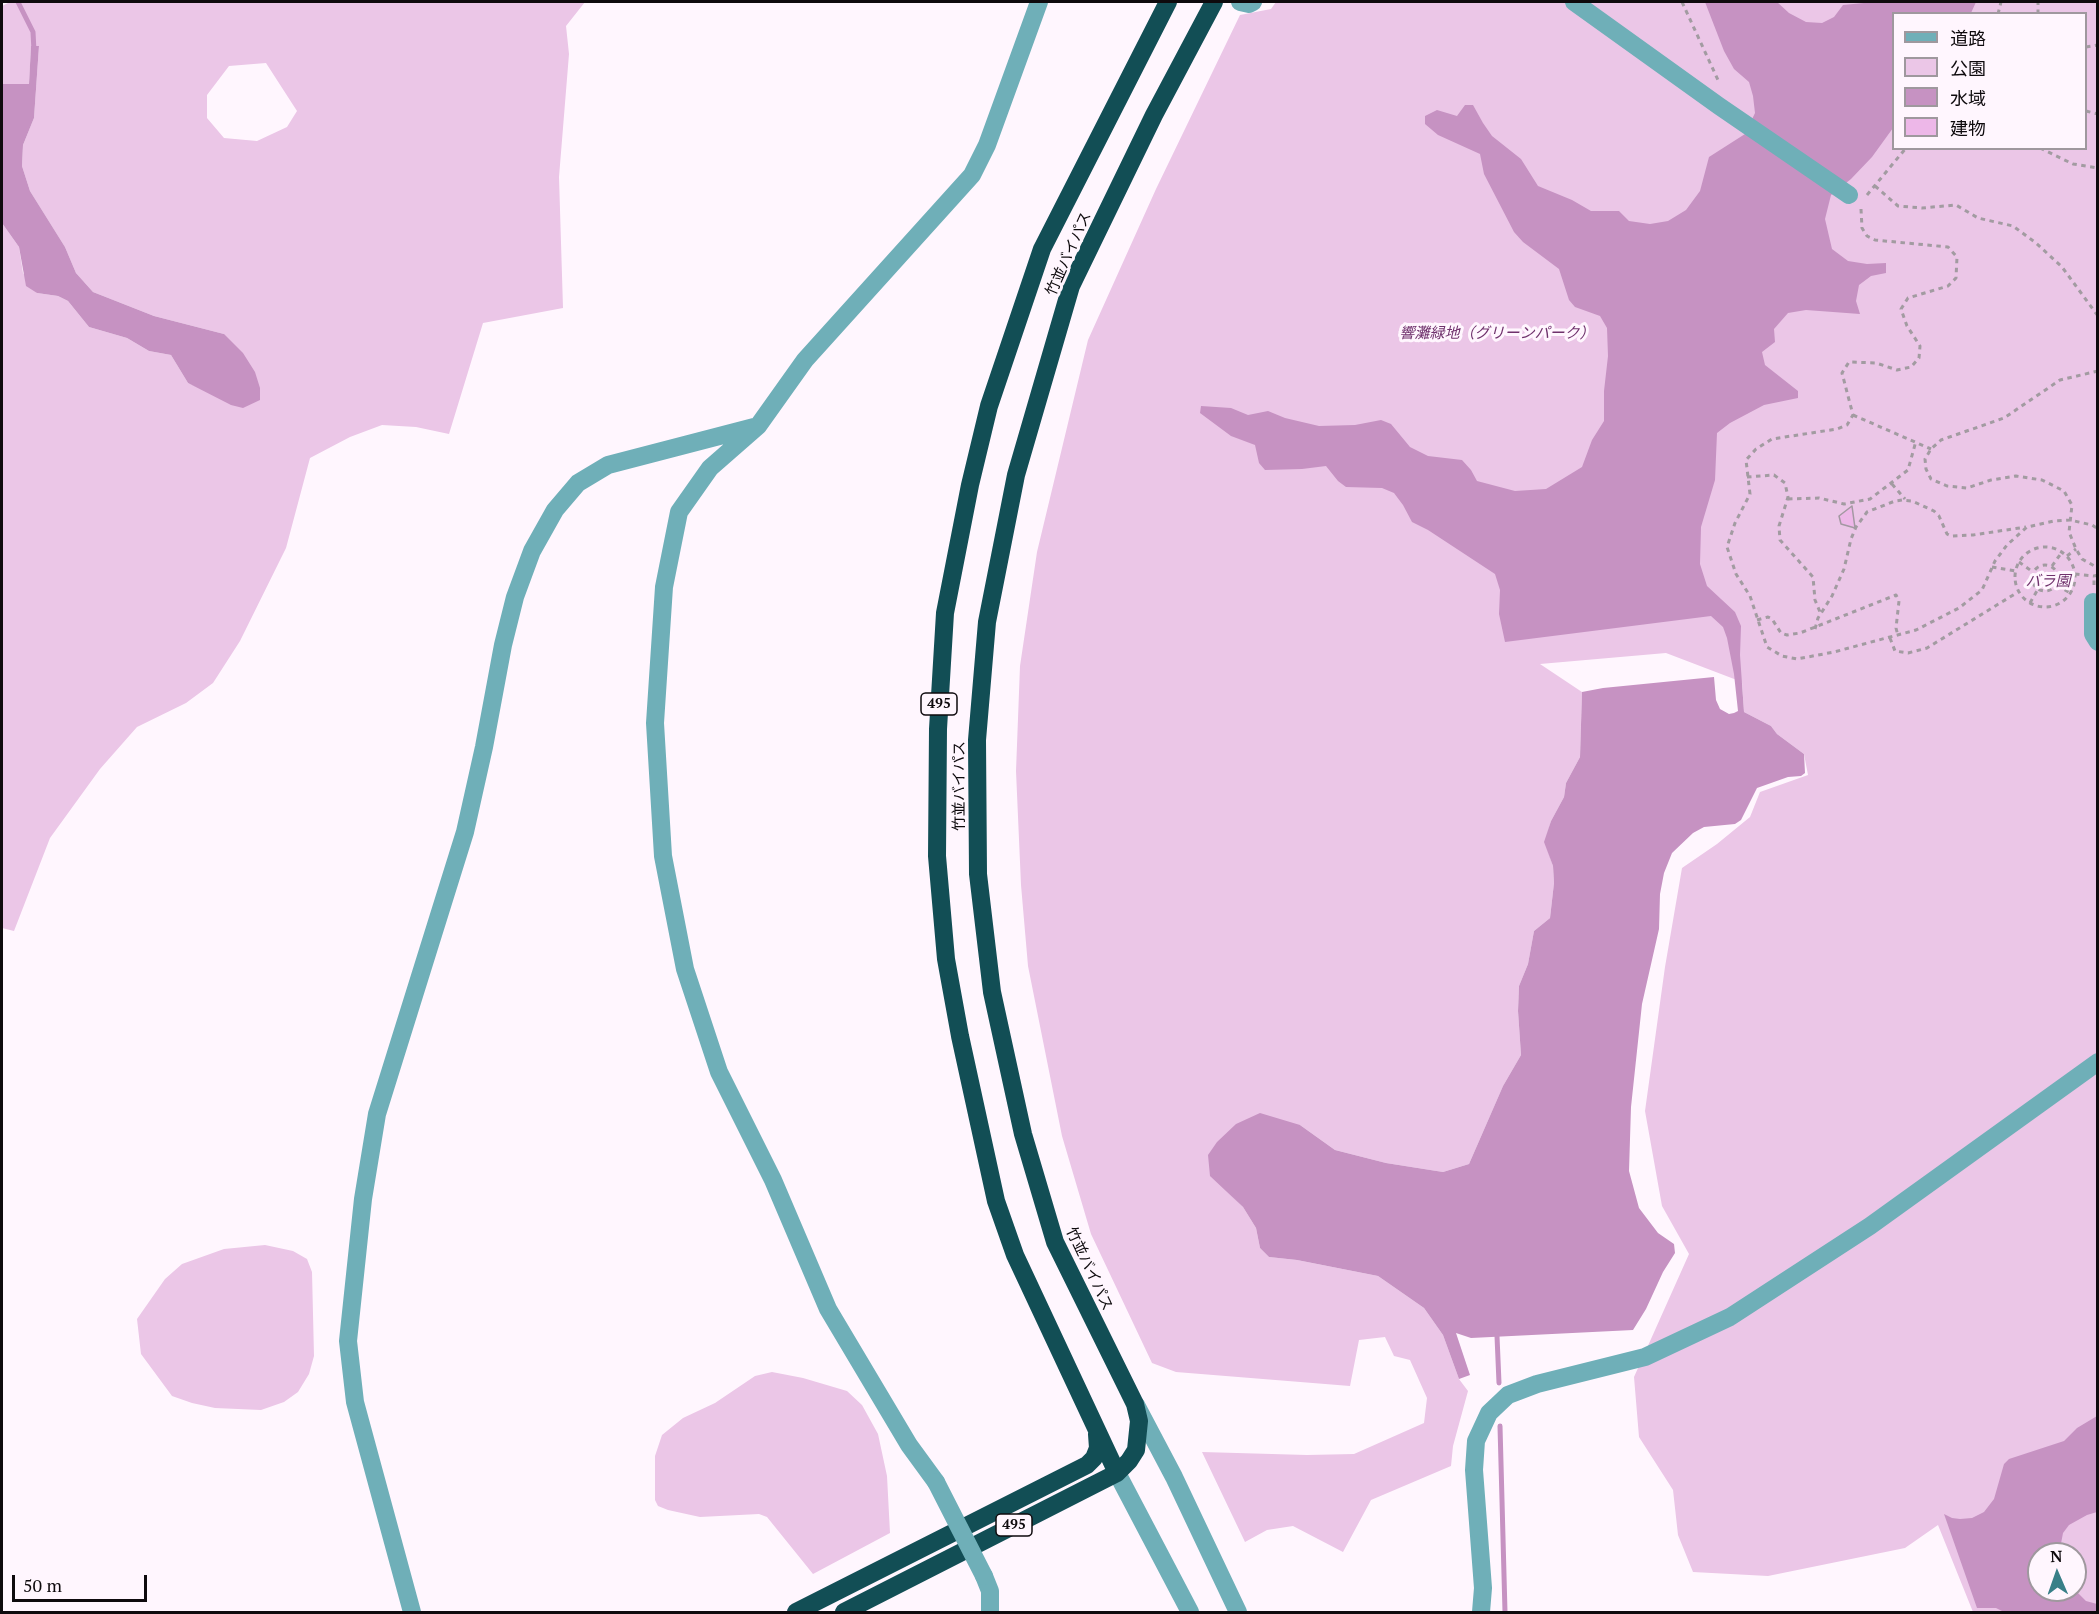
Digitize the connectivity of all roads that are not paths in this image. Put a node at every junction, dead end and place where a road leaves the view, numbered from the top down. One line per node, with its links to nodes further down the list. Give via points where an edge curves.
1 (1039, 2): 6 (street, via 987,145 972,175 805,360)
2 (1168, 2): 11 (highway, 竹並バイパス / 495, via 1042,249 989,406 945,613 938,729 937,856 946,959 996,1201 1015,1255)
3 (1214, 2): 10 (highway, 竹並バイパス / 495, via 1071,286 1016,475 987,622 977,740 978,874 992,992 1023,1134 1055,1242)
4 (1574, 2): 5 (street)
5 (1849, 195)
6 (758, 426): 19 (street, via 608,465 578,483 555,510 532,551 515,597 465,832 377,1114 349,1329 355,1402); 22 (street, bridge, via 710,468 679,512 664,587 655,723 663,856 685,969 719,1072 773,1180 828,1309 909,1445 936,1482 984,1576 990,1591)
7 (2093, 602): 8 (street, via 2093,634)
8 (2097, 642)
9 (2097, 1062): 25 (street, via 1870,1226 1730,1317 1645,1357 1508,1395 1489,1413 1476,1441)
10 (1135, 1404): 12 (highway, 竹並バイパス / 495, via 1139,1421); 14 (street)
11 (1093, 1424): 13 (highway, 竹並バイパス / 495); 15 (highway, 竹並バイパス / 495, via 1098,1448)
12 (1136, 1450): 13 (highway); 14 (street); 16 (highway, 495)
13 (1109, 1456): 15 (highway); 16 (highway, 竹並バイパス / 495)
14 (1164, 1458): 24 (street)
15 (1088, 1465): 20 (highway, 495)
16 (1117, 1473): 17 (highway, 495); 18 (street)
17 (1097, 1483): 18 (street, via 1115,1485); 21 (highway, 495)
18 (1131, 1498): 23 (street)
19 (412, 1612)
20 (796, 1612)
21 (844, 1612)
22 (990, 1612)
23 (1190, 1612)
24 (1238, 1612)
25 (1481, 1612)

